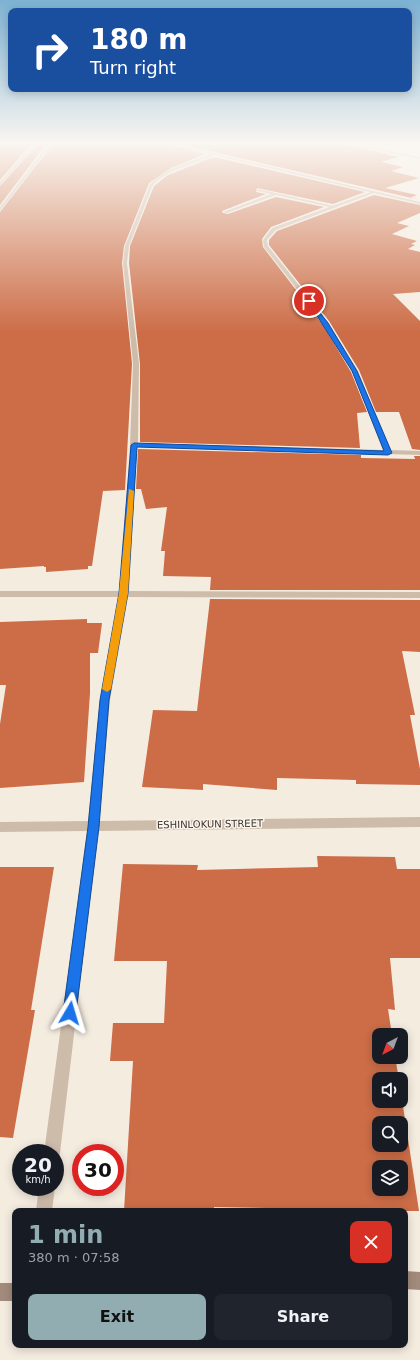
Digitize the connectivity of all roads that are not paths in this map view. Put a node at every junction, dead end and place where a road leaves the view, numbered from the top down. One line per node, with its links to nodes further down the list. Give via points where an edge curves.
1 (143, 206): 5 (street, via 127,246 125,263 136,364)
2 (241, 206): 4 (street)
3 (334, 207): 6 (street, via 274,228 265,240 266,246 326,323 354,371)
4 (225, 212)
5 (134, 445): 6 (street); 8 (street)
6 (388, 453): 7 (street)
7 (420, 453)
8 (124, 593): 9 (street); 10 (street); 13 (street, via 105,700)
9 (0, 594)
10 (420, 595)
11 (420, 822): 13 (street, ESHINLOKUN STREET, via 331,821)
12 (0, 827): 13 (street, ESHINLOKUN STREET)
13 (93, 827): 14 (street)
14 (53, 1144)
15 (46, 1196): 16 (street)
16 (44, 1208)
17 (408, 1280): 18 (main road)
18 (420, 1281)
19 (0, 1292): 20 (main road)
20 (12, 1292)

